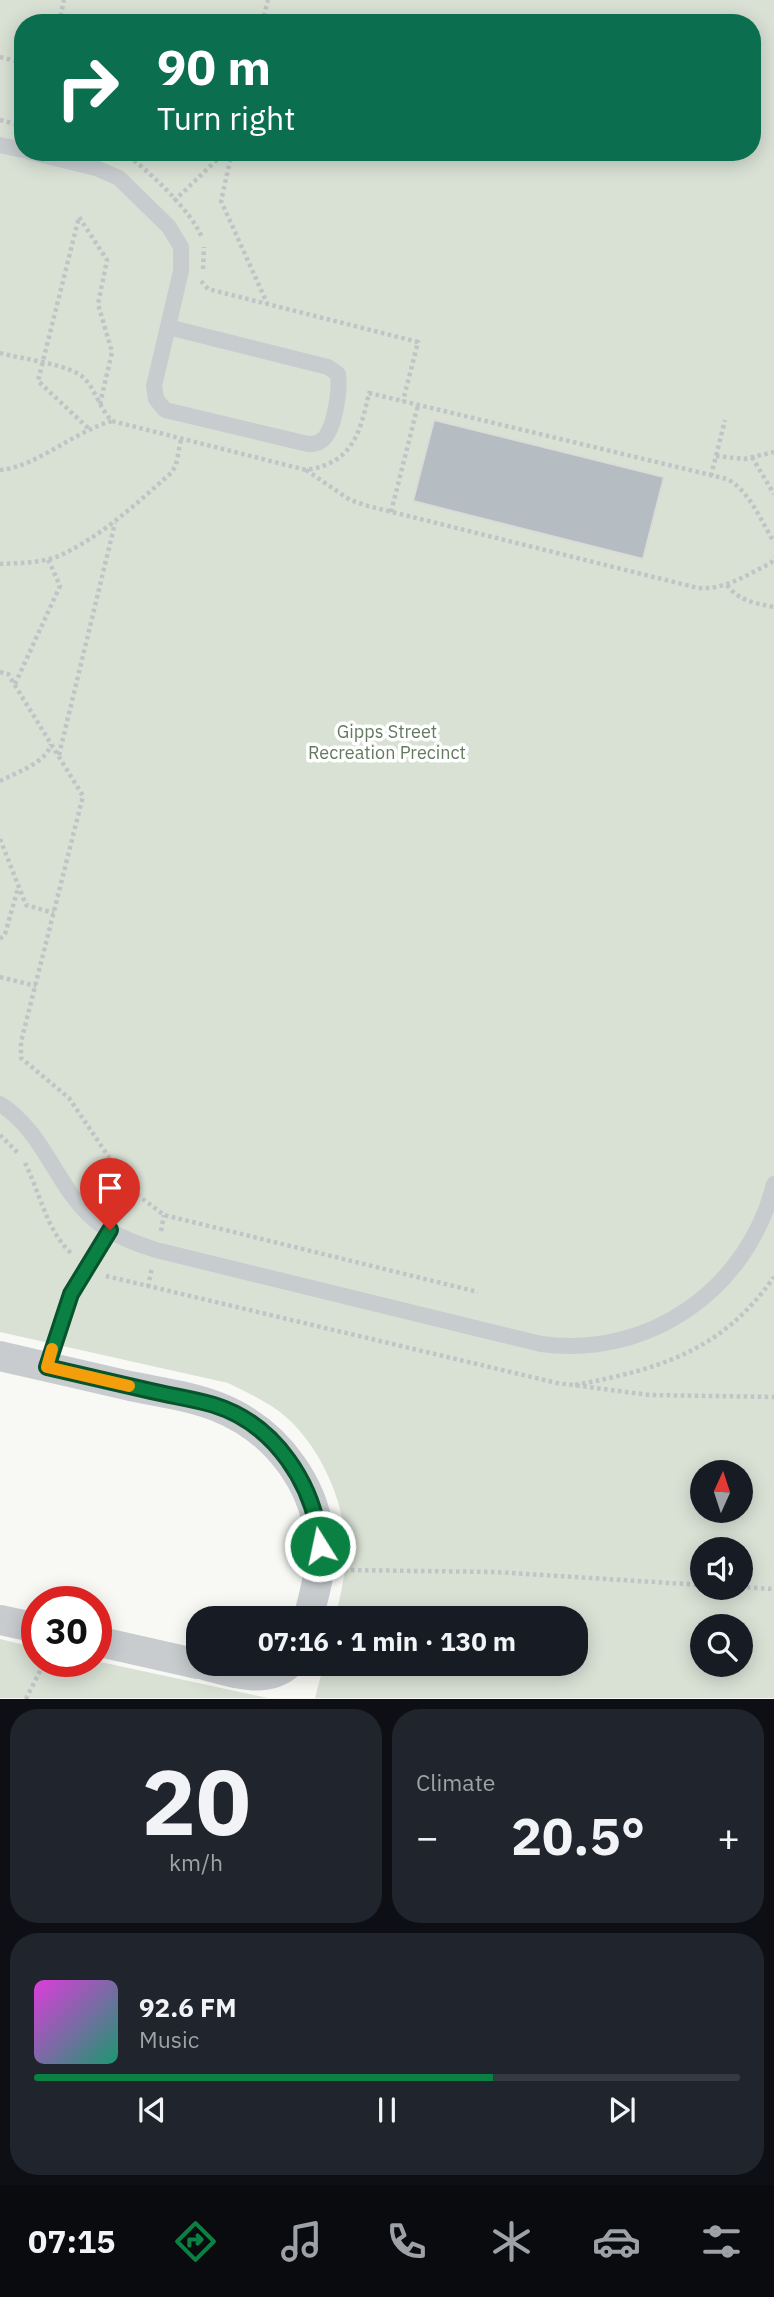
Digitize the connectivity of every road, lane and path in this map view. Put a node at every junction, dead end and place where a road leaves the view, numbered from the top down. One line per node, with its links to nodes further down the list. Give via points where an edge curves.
1 (67, 161): 6 (lane, via 119,178)
2 (133, 161): 5 (path)
3 (216, 161): 5 (path)
4 (230, 161): 7 (path, via 221,201)
5 (175, 200): 6 (path); 7 (path, via 197,223 205,257 204,287)
6 (158, 216): 8 (lane, via 181,247 181,271)
7 (267, 304): 9 (path, via 418,342)
8 (168, 327): 8 (lane, via 328,367 338,374 340,387 329,432 320,442 308,444 164,410 156,400 154,386)
9 (403, 401): 11 (path); 22 (path, via 369,393 359,435 347,450 319,468 306,470 349,500)
10 (100, 405): 14 (path, via 112,352 98,304 107,260 79,217 38,381)
11 (418, 405): 20 (path); 22 (path)
12 (725, 420): 17 (path)
13 (112, 421): 14 (path)
14 (88, 428): 19 (path, via 17,469)
15 (181, 439): 23 (path, via 171,473)
16 (774, 452): 18 (path)
17 (716, 456): 18 (path); 20 (path)
18 (752, 457): 21 (path)
19 (0, 470)
20 (711, 475): 24 (path, via 737,484)
21 (774, 494)
22 (391, 513): 28 (path, via 698,588)
23 (116, 523): 26 (path); 33 (path)
24 (774, 542)
25 (774, 557): 28 (path, via 771,563)
26 (48, 559): 27 (path); 31 (path, via 60,586)
27 (0, 564)
28 (727, 585): 29 (path, via 734,595)
29 (774, 607)
30 (0, 673): 31 (path, via 8,674)
31 (15, 685): 32 (path)
32 (51, 743): 33 (path); 34 (path, via 49,752)
33 (59, 755): 39 (path, via 83,796)
34 (0, 781)
35 (0, 839): 36 (path)
36 (7, 858): 37 (path); 38 (path)
37 (0, 861)
38 (18, 887): 39 (path, via 26,905); 40 (path)
39 (54, 913): 42 (path)
40 (0, 939)
41 (0, 977): 42 (path)
42 (36, 986): 47 (path, via 21,1058 69,1098 124,1181 148,1205 164,1215)
43 (0, 1104): 45 (lane, via 33,1132 77,1201)
44 (774, 1184): 45 (lane, via 769,1206 740,1261 714,1289 657,1327 593,1346 565,1347 528,1340 156,1250)
45 (110, 1230): 49 (lane, via 71,1294)
46 (774, 1277): 50 (path, via 743,1314 697,1349 662,1365)
47 (478, 1292)
48 (0, 1356): 49 (street)
49 (47, 1367): 51 (street, via 215,1405 254,1426 292,1463 307,1492 319,1533)
50 (572, 1385)
51 (319, 1570): 52 (path, via 483,1572); 55 (street)
52 (690, 1584)
53 (753, 1588): 54 (path)
54 (774, 1589)
55 (311, 1606)
56 (0, 1620): 57 (street)
57 (21, 1625)
58 (112, 1645): 59 (street)
59 (186, 1661)
60 (37, 1677): 61 (path)
61 (26, 1699)

